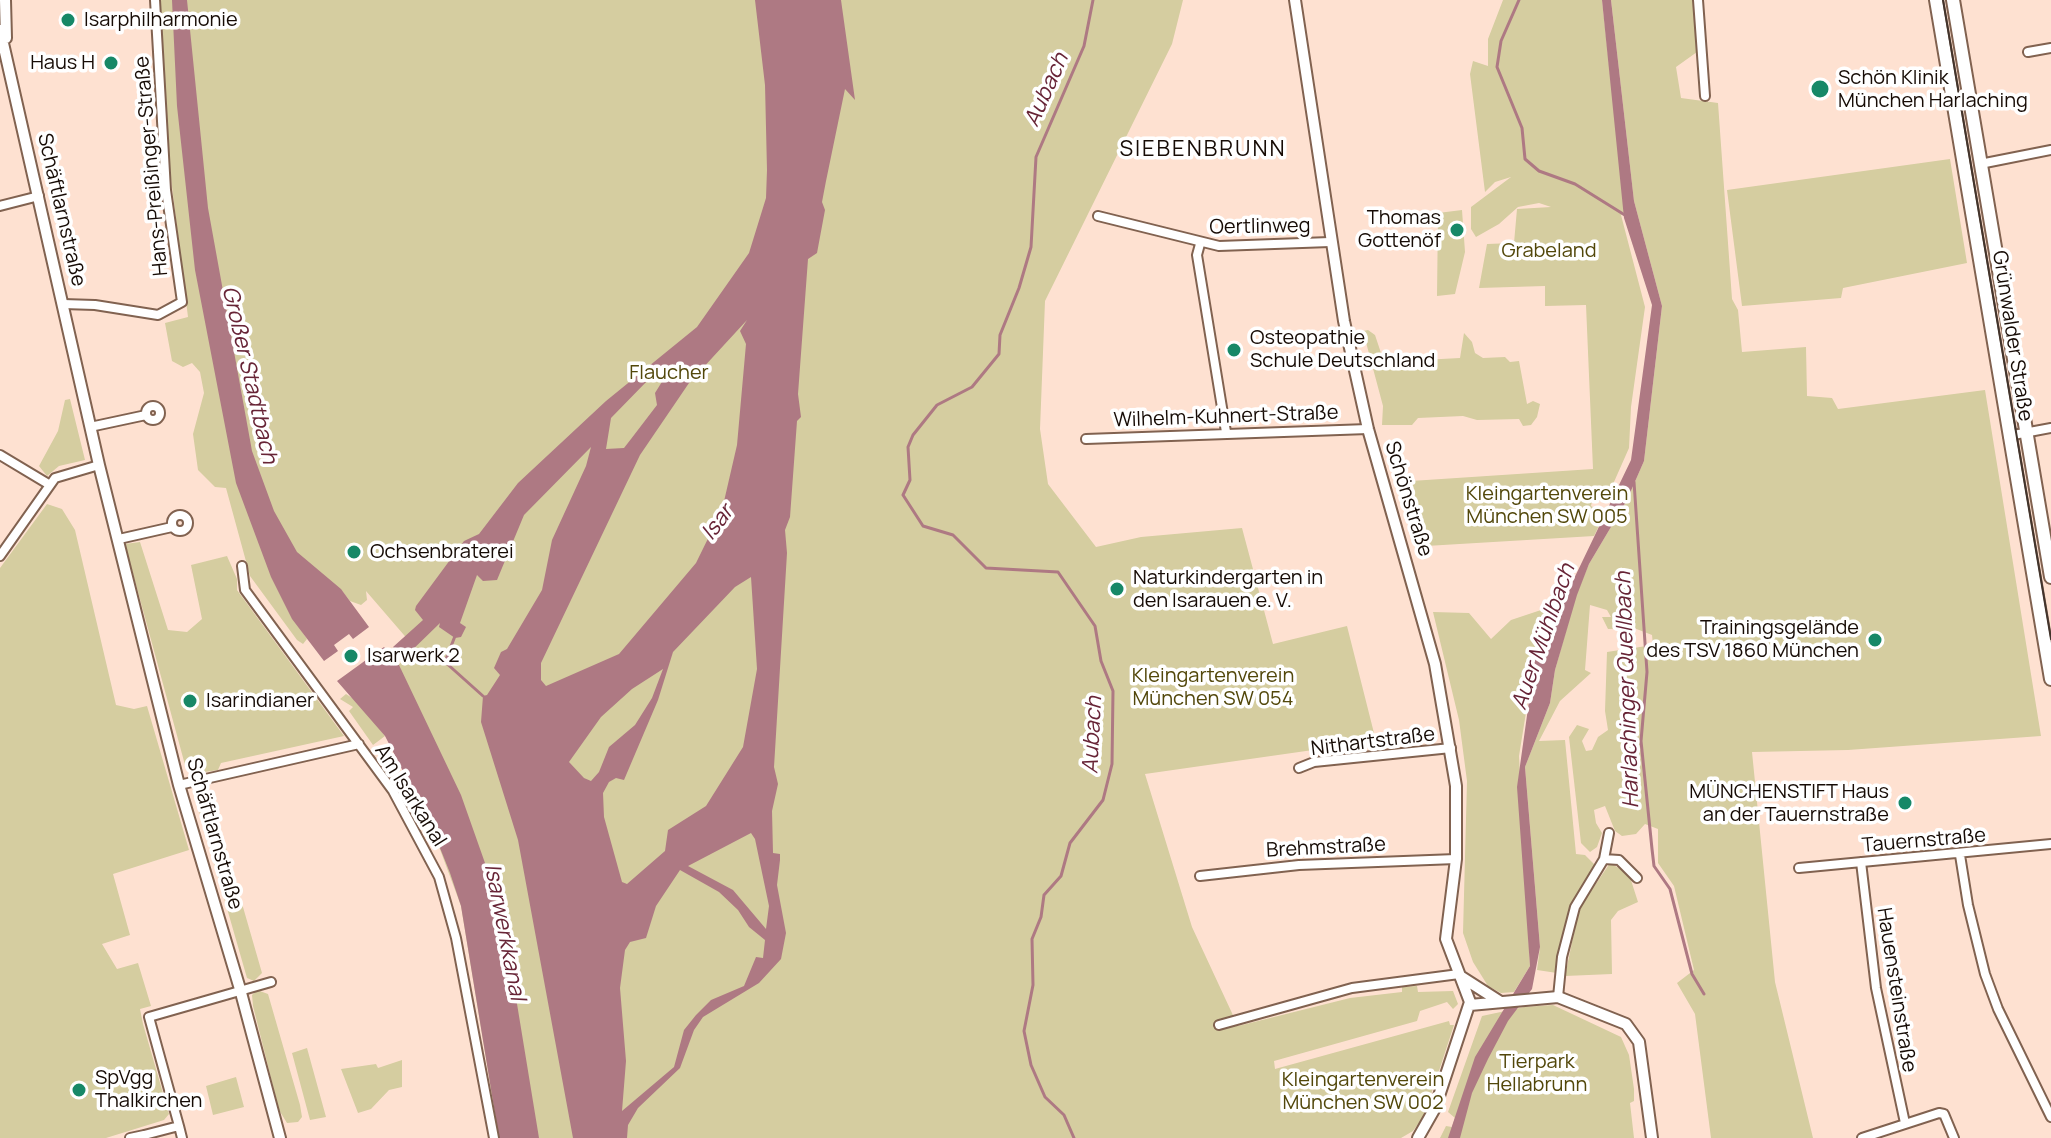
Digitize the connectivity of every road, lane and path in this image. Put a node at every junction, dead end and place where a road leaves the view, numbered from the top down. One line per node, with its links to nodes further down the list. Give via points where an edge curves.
1 (5, 0): 8 (street, Schäftlarnstraße)
2 (155, 0): 19 (street, Hans-Preißinger-Straße, via 166,190 182,302 158,315)
3 (1295, 0): 17 (street, Schönstraße)
4 (1698, 0): 11 (street)
5 (1936, 0): 26 (main road, Grünwalder Straße)
6 (1953, 0): 13 (main road, Grünwalder Straße)
7 (0, 30): 8 (street, Schäftlarnstraße)
8 (6, 48): 14 (street, Schäftlarnstraße)
9 (2051, 48): 10 (street)
10 (2028, 52)
11 (1705, 96)
12 (2051, 150): 13 (street)
13 (1980, 164): 25 (main road, Grünwalder Straße)
14 (39, 196): 15 (street); 19 (street, Schäftlarnstraße)
15 (0, 206)
16 (1098, 216): 18 (street, Oertlinweg)
17 (1330, 242): 18 (street, Oertlinweg); 23 (street, Schönstraße)
18 (1200, 244): 24 (street, via 1197,255)
19 (63, 304): 21 (street, Schäftlarnstraße)
20 (146, 415): 21 (street)
21 (90, 427): 29 (street, Schäftlarnstraße)
22 (2051, 428): 25 (street)
23 (1368, 429): 24 (street, Wilhelm-Kuhnert-Straße); 38 (street, Schönstraße, via 1426,624)
24 (1226, 432): 27 (street, Wilhelm-Kuhnert-Straße)
25 (2027, 432): 26 (street); 35 (main road, Grünwalder Straße)
26 (2007, 436): 36 (main road, Grünwalder Straße)
27 (1086, 439)
28 (0, 455): 30 (street)
29 (99, 465): 30 (street, via 61,475); 32 (street, Schäftlarnstraße)
30 (50, 485): 33 (street)
31 (172, 527): 32 (street)
32 (119, 539): 40 (street, Schäftlarnstraße)
33 (0, 556)
34 (242, 566): 37 (street, via 245,590)
35 (2051, 577)
36 (2051, 679)
37 (359, 744): 40 (street, Am Isarkanal); 65 (street, Am Isarkanal, via 393,791 439,877 456,938)
38 (1451, 748): 39 (street, Nithartstraße); 44 (street, Schönstraße)
39 (1299, 768)
40 (179, 785): 52 (street, Schäftlarnstraße)
41 (1609, 833): 45 (street)
42 (2051, 844): 43 (street, Tauernstraße)
43 (1960, 855): 46 (street, Tauernstraße); 57 (street, via 1985,974)
44 (1456, 859): 48 (street, Brehmstraße, via 1286,866); 50 (street, Schönstraße, via 1446,939)
45 (1604, 859): 49 (street, via 1619,860); 53 (street, via 1575,907)
46 (1861, 862): 47 (street, Tauernstraße); 58 (street, Hauensteinstraße, via 1876,988)
47 (1799, 868)
48 (1200, 876)
49 (1637, 878)
50 (1459, 974): 54 (street); 55 (street, Schönstraße); 56 (street, via 1352,988)
51 (271, 982): 52 (street)
52 (240, 989): 59 (street, via 149,1017); 64 (street, Schäftlarnstraße)
53 (1558, 997): 54 (street); 67 (street, via 1626,1024 1637,1036)
54 (1502, 1000): 55 (street)
55 (1470, 1005): 66 (street, via 1430,1122)
56 (1219, 1025)
57 (2051, 1117)
58 (1905, 1123): 61 (street); 68 (street, via 1944,1114)
59 (179, 1126): 60 (street); 63 (street)
60 (144, 1136): 62 (street)
61 (1863, 1136)
62 (130, 1138)
63 (182, 1138)
64 (279, 1138)
65 (494, 1138)
66 (1418, 1138)
67 (1652, 1138)
68 (1954, 1138)

